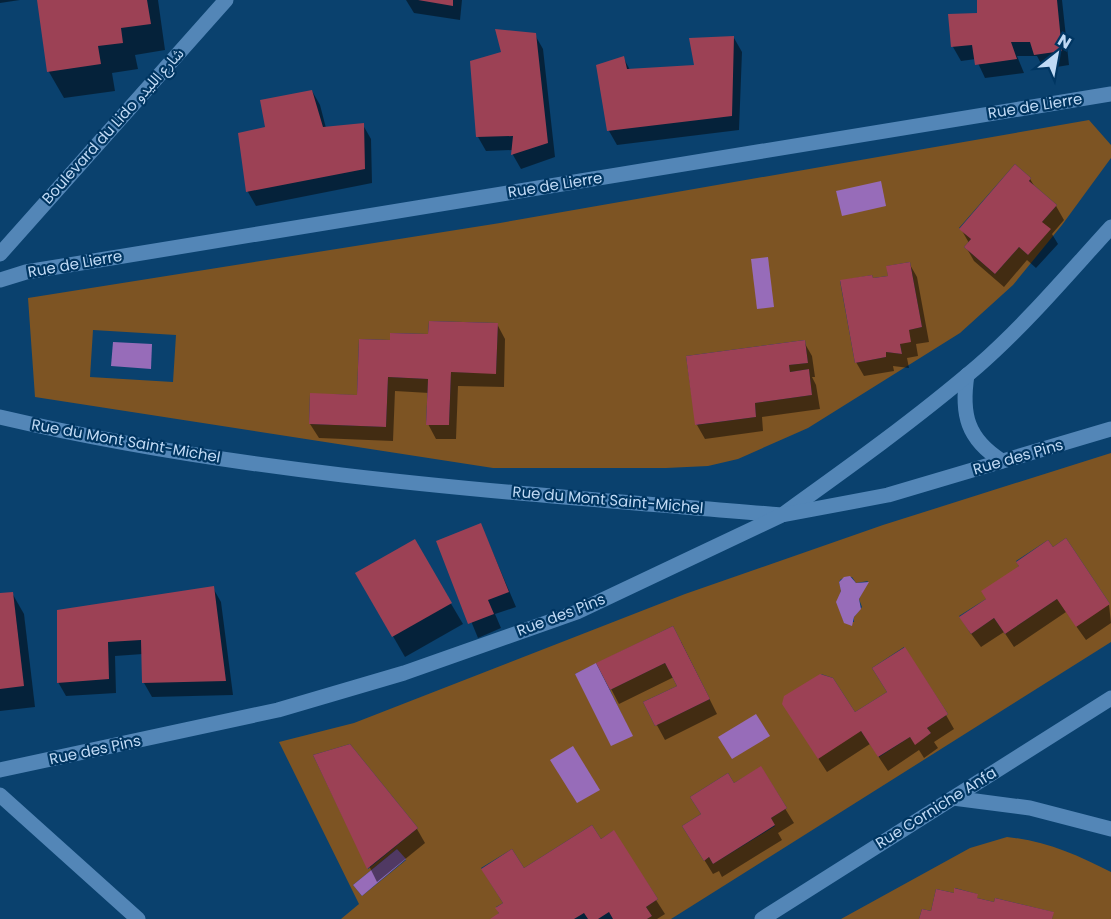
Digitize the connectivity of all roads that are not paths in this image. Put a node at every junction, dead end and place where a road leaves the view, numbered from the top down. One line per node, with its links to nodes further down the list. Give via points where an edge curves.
1 (226, 0): 4 (street, Boulevard du Lido شارع الليدو)
2 (1111, 94): 5 (street, Rue de Lierre, via 26,272)
3 (1111, 227): 6 (street, via 1036,309)
4 (0, 254)
5 (0, 280)
6 (967, 375): 9 (street, via 964,413 979,442); 10 (street, via 904,427)
7 (0, 417): 10 (street, Rue du Mont Saint-Michel, via 308,472)
8 (1111, 429): 9 (street, Rue des Pins)
9 (1002, 461): 10 (street, Rue des Pins, via 888,495)
10 (782, 515): 12 (street, Rue des Pins, via 577,612 404,672 278,710)
11 (1111, 698): 14 (street, Rue Corniche Anfa)
12 (0, 770)
13 (0, 795): 16 (street)
14 (953, 798): 15 (street, via 1030,808); 17 (street, Rue Corniche Anfa)
15 (1111, 829)
16 (138, 919)
17 (762, 919)

